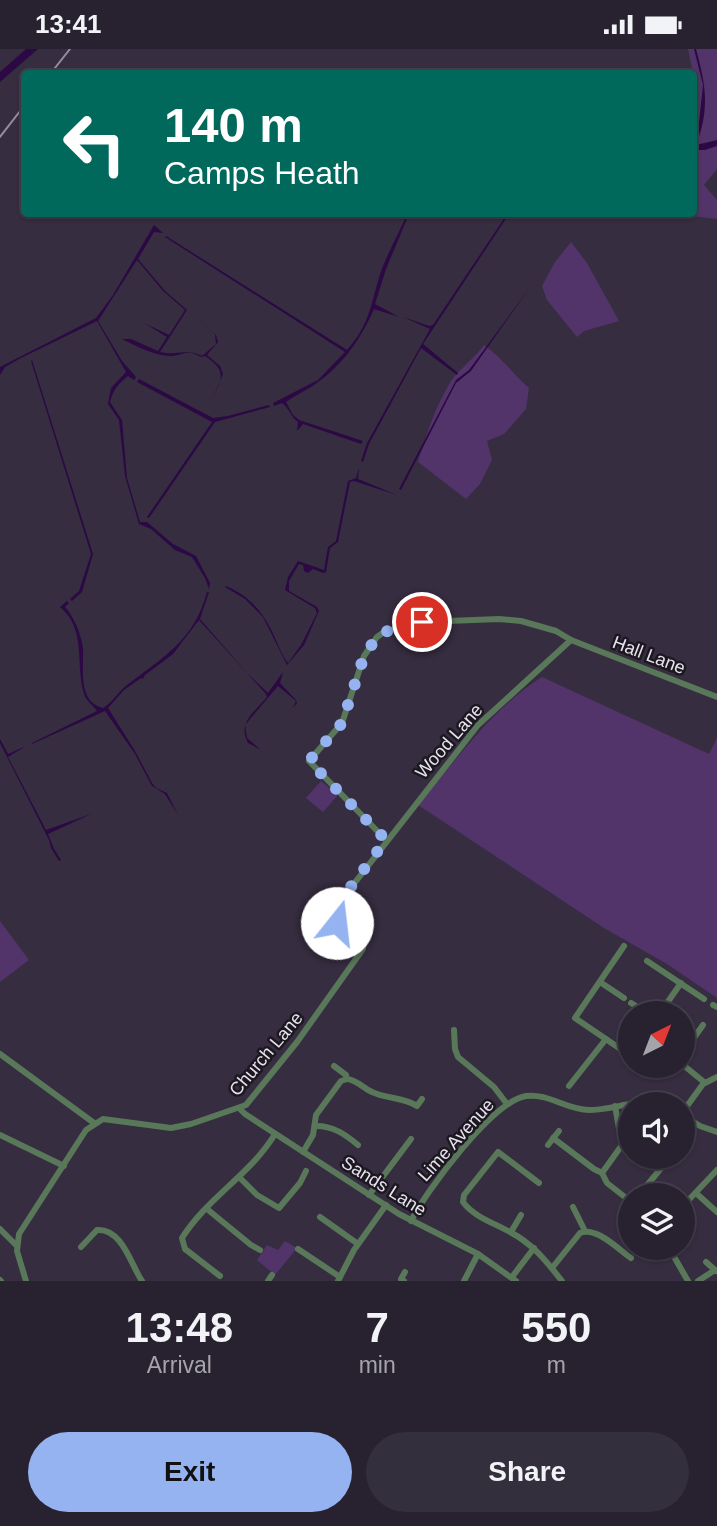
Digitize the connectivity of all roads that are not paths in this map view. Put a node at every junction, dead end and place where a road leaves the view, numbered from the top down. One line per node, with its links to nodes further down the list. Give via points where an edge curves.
1 (571, 640): 2 (street, Hall Lane); 3 (street, Wood Lane, via 478,725); 3 (street, Hall Lane, via 556,631 499,619 422,622 377,637 364,656 342,723 309,761)
2 (717, 697)
3 (386, 840): 30 (street, Church Lane, via 333,913 337,923 362,944 360,954 297,1042)
4 (624, 946): 6 (street)
5 (648, 961): 7 (street)
6 (600, 982): 8 (street); 14 (street, via 575,1018)
7 (681, 983): 9 (street); 10 (street)
8 (624, 998)
9 (704, 999)
10 (668, 1001)
11 (704, 1025): 13 (street)
12 (454, 1030): 16 (street)
13 (695, 1034)
14 (606, 1039): 15 (street); 24 (street)
15 (618, 1047)
16 (456, 1052): 17 (street); 27 (street)
17 (448, 1054)
18 (0, 1055): 31 (street)
19 (334, 1066): 22 (street)
20 (695, 1075): 23 (street)
21 (717, 1077): 23 (street)
22 (347, 1079): 26 (street, via 376,1094 417,1106); 33 (street, via 316,1115)
23 (704, 1083): 25 (street)
24 (569, 1086)
25 (695, 1096)
26 (422, 1099)
27 (507, 1104): 28 (street, Lime Avenue, via 529,1095 578,1109); 58 (street, Lime Avenue, via 432,1187)
28 (615, 1106): 29 (street, Lime Avenue); 46 (street, via 622,1145)
29 (618, 1106)
30 (240, 1108): 31 (street, Church Lane, via 171,1128 110,1119); 36 (street, Sands Lane)
31 (94, 1123): 43 (street)
32 (695, 1123): 35 (street)
33 (316, 1126): 40 (street, via 338,1131); 42 (street)
34 (559, 1131): 38 (street)
35 (717, 1132)
36 (275, 1134): 42 (street, Sands Lane); 47 (street)
37 (0, 1135): 43 (street)
38 (553, 1138): 41 (street); 46 (street)
39 (411, 1139): 51 (street)
40 (358, 1145)
41 (548, 1145)
42 (303, 1152): 51 (street, Sands Lane)
43 (64, 1166): 63 (street, via 21,1229)
44 (717, 1170): 50 (street)
45 (306, 1171): 47 (street, via 282,1210)
46 (602, 1173): 49 (street)
47 (239, 1177): 53 (street)
48 (534, 1182): 61 (street, via 496,1150 464,1195 463,1202 485,1220)
49 (618, 1192)
50 (696, 1193): 55 (street)
51 (369, 1195): 52 (street, Sands Lane)
52 (386, 1205): 58 (street, Sands Lane); 62 (street)
53 (206, 1209): 68 (street); 75 (street, via 179,1244)
54 (573, 1212): 60 (street)
55 (717, 1212)
56 (521, 1215): 61 (street)
57 (320, 1217): 62 (street)
58 (411, 1221): 69 (street, Sands Lane)
59 (0, 1229): 63 (street)
60 (585, 1231): 66 (street); 72 (street)
61 (511, 1232): 65 (street)
62 (358, 1244): 76 (street)
63 (16, 1245): 78 (street)
64 (81, 1247): 79 (street, via 102,1229 123,1245)
65 (534, 1248): 72 (street); 77 (street)
66 (618, 1248)
67 (298, 1249): 76 (street)
68 (260, 1250)
69 (478, 1254): 77 (street, Sands Lane); 81 (street)
70 (676, 1260): 83 (street)
71 (706, 1262): 73 (street)
72 (552, 1268): 82 (street)
73 (716, 1271): 84 (street)
74 (405, 1272): 80 (street)
75 (220, 1276)
76 (339, 1279)
77 (514, 1279)
78 (26, 1281)
79 (142, 1281)
80 (404, 1281)
81 (464, 1281)
82 (562, 1281)
83 (688, 1281)
84 (698, 1281)

